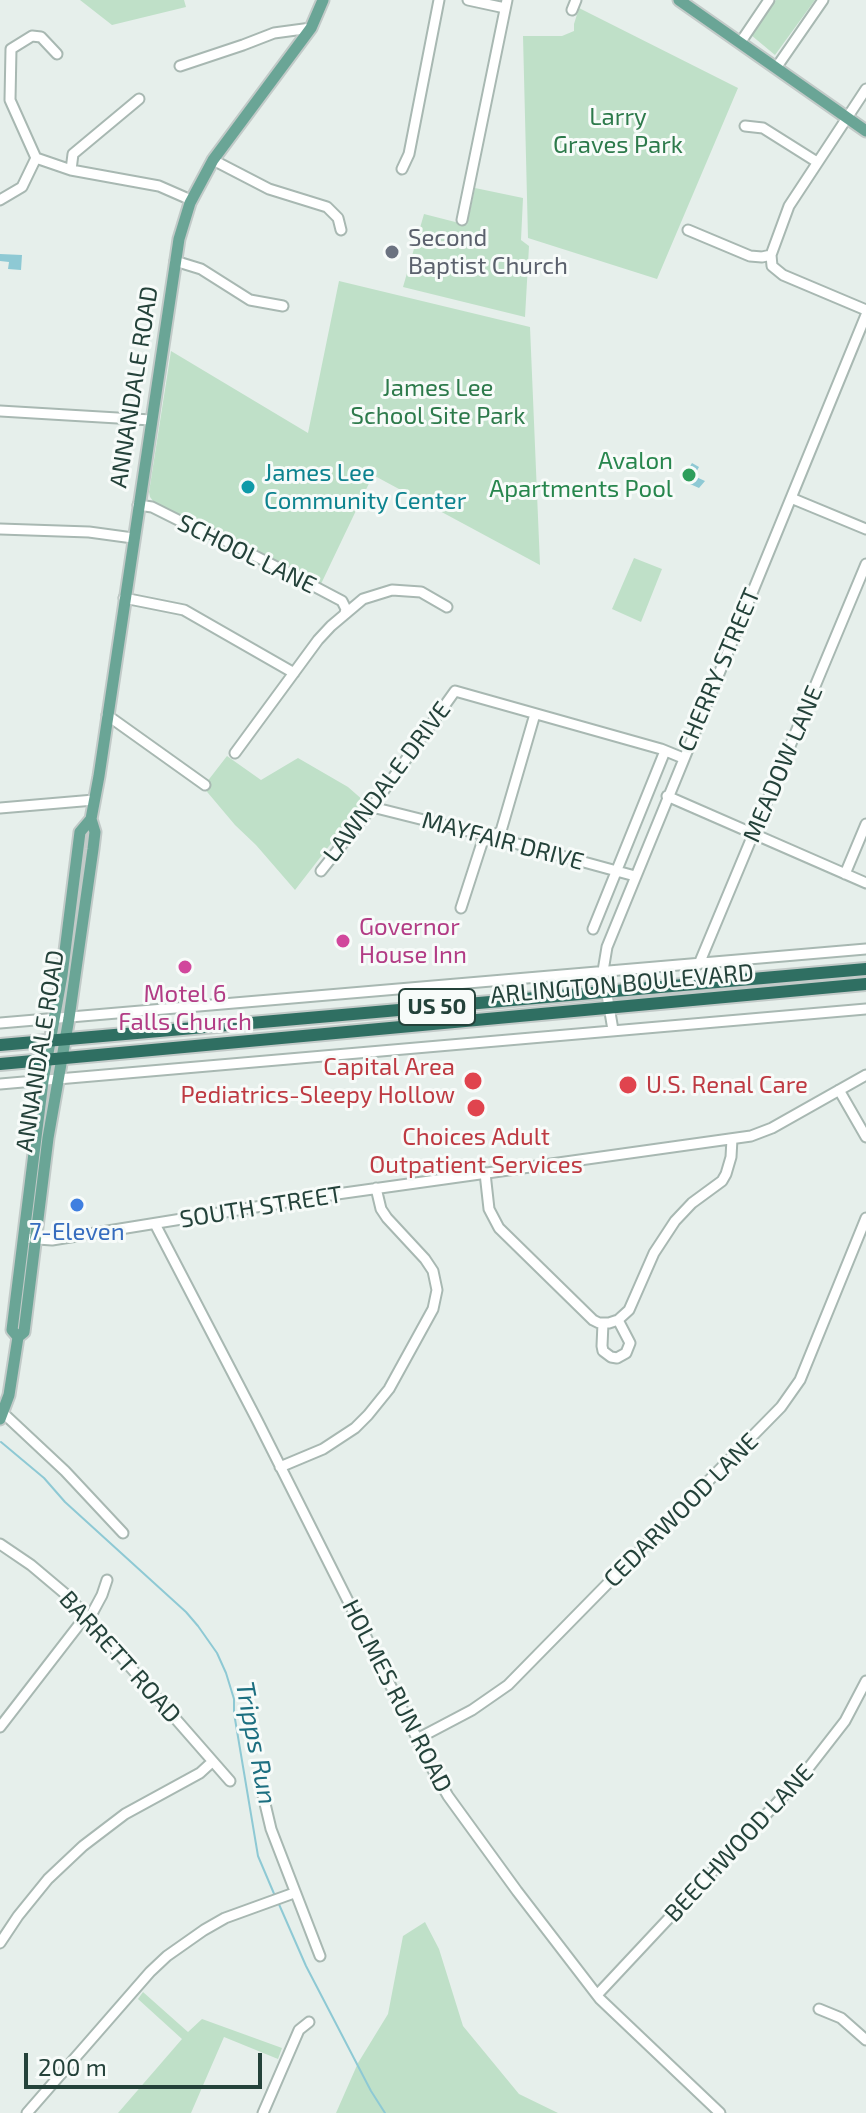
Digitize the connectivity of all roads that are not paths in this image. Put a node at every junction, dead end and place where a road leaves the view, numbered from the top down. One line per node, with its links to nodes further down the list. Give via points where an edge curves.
1 (323, 0): 8 (main road, ANNANDALE ROAD)
2 (439, 0): 21 (street)
3 (468, 0): 7 (street)
4 (679, 0): 9 (main road)
5 (769, 0): 9 (street)
6 (823, 0): 12 (street)
7 (506, 4): 25 (street)
8 (311, 28): 11 (street, via 274,33); 19 (main road, ANNANDALE ROAD)
9 (740, 43): 12 (main road)
10 (57, 54): 18 (street, via 41,37 32,36 11,49 10,100)
11 (180, 66)
12 (776, 68): 15 (main road)
13 (866, 89): 15 (street)
14 (139, 99): 22 (street, via 73,154)
15 (847, 118): 17 (main road); 20 (street)
16 (745, 126): 20 (street, via 763,128)
17 (866, 131)
18 (36, 158): 22 (street); 23 (street, via 22,187)
19 (213, 160): 24 (main road, ANNANDALE ROAD); 26 (street, via 269,189 327,207)
20 (817, 162): 28 (street, via 789,206)
21 (402, 169)
22 (71, 170): 24 (street, via 159,186)
23 (0, 200)
24 (191, 200): 29 (main road, ANNANDALE ROAD)
25 (462, 220)
26 (341, 230)
27 (688, 230): 28 (street, via 750,256)
28 (771, 255): 31 (street, via 772,266 783,275)
29 (175, 261): 30 (street, via 201,269 250,300); 33 (main road, ANNANDALE ROAD)
30 (283, 306)
31 (866, 313): 34 (street, CHERRY STREET)
32 (0, 411): 33 (street)
33 (151, 420): 35 (main road, ANNANDALE ROAD)
34 (791, 498): 37 (street); 48 (street, CHERRY STREET)
35 (138, 505): 38 (main road, ANNANDALE ROAD); 42 (street, SCHOOL LANE, via 212,534 306,582 342,601)
36 (0, 529): 38 (street)
37 (866, 529)
38 (133, 538): 40 (main road, ANNANDALE ROAD)
39 (866, 564): 56 (street, MEADOW LANE)
40 (124, 598): 43 (street, via 184,610); 45 (main road, ANNANDALE ROAD)
41 (447, 607): 42 (street, via 421,592 392,590 363,599)
42 (345, 613): 43 (street)
43 (294, 673): 47 (street)
44 (535, 714): 46 (street, LAWNDALE DRIVE); 52 (street, LAWNDALE DRIVE, via 455,691); 57 (street, via 501,831)
45 (107, 715): 49 (street); 51 (main road, ANNANDALE ROAD)
46 (665, 751): 48 (street, LAWNDALE DRIVE); 59 (street, CHERRY STREET)
47 (235, 753)
48 (683, 758): 50 (street, CHERRY STREET)
49 (205, 785)
50 (667, 796): 56 (street); 61 (street, CHERRY STREET)
51 (94, 800): 53 (street); 54 (main road, ANNANDALE ROAD)
52 (372, 807): 57 (street, MAYFAIR DRIVE); 58 (street, LAWNDALE DRIVE)
53 (0, 808)
54 (91, 819): 75 (main road, ANNANDALE ROAD, via 80,832); 76 (main road, ANNANDALE ROAD, via 95,832)
55 (866, 824): 60 (street)
56 (754, 834): 60 (street); 66 (street, MEADOW LANE)
57 (492, 837): 59 (street, MAYFAIR DRIVE); 63 (street, via 482,843)
58 (321, 871)
59 (617, 871): 61 (street, MAYFAIR DRIVE); 64 (street, CHERRY STREET)
60 (845, 874): 62 (street)
61 (635, 876): 68 (street, CHERRY STREET)
62 (866, 883)
63 (461, 908)
64 (593, 929)
65 (866, 949): 66 (street)
66 (699, 964): 68 (street)
67 (866, 969): 70 (highway, ARLINGTON BOULEVARD / US 50)
68 (603, 971): 70 (street, CHERRY STREET); 71 (street)
69 (866, 984): 72 (highway, ARLINGTON BOULEVARD / US 50)
70 (606, 993): 72 (street, CHERRY STREET); 74 (highway, ARLINGTON BOULEVARD / US 50)
71 (336, 995): 74 (street); 76 (street)
72 (609, 1007): 78 (street, CHERRY STREET); 81 (highway, ARLINGTON BOULEVARD / US 50)
73 (866, 1009): 78 (street)
74 (339, 1015): 79 (highway, ARLINGTON BOULEVARD / US 50)
75 (54, 1018): 76 (street); 77 (street); 80 (main road, ANNANDALE ROAD)
76 (69, 1018): 79 (main road, ANNANDALE ROAD)
77 (0, 1023)
78 (613, 1030): 85 (street)
79 (64, 1040): 80 (highway, ARLINGTON BOULEVARD / US 50); 83 (main road, ANNANDALE ROAD)
80 (49, 1041): 82 (highway, ARLINGTON BOULEVARD / US 50); 84 (main road, ANNANDALE ROAD)
81 (239, 1041): 83 (highway, ARLINGTON BOULEVARD / US 50); 85 (street)
82 (0, 1045)
83 (61, 1058): 84 (highway, ARLINGTON BOULEVARD / US 50); 88 (main road, ANNANDALE ROAD)
84 (46, 1060): 86 (highway, ARLINGTON BOULEVARD / US 50); 89 (main road, ANNANDALE ROAD)
85 (241, 1063): 88 (street)
86 (0, 1064)
87 (866, 1075): 91 (street, SOUTH STREET)
88 (57, 1080): 89 (street); 98 (main road, ANNANDALE ROAD)
89 (43, 1081): 90 (street); 98 (main road, ANNANDALE ROAD)
90 (0, 1084)
91 (839, 1090): 92 (street); 93 (street, SOUTH STREET, via 761,1133)
92 (866, 1137)
93 (732, 1139): 94 (street, SOUTH STREET); 99 (street, via 722,1181 669,1229 629,1310)
94 (485, 1173): 95 (street, SOUTH STREET); 100 (street, via 489,1209 499,1228 576,1305)
95 (376, 1188): 97 (street, SOUTH STREET); 102 (street, via 387,1218 433,1271 433,1309 389,1389 368,1415 323,1449)
96 (866, 1218): 109 (street, CEDARWOOD LANE, via 800,1380 781,1407 508,1685)
97 (155, 1224): 98 (street, SOUTH STREET, via 52,1240); 102 (street, HOLMES RUN ROAD)
98 (29, 1238): 101 (main road, ANNANDALE ROAD, via 12,1330 18,1337 13,1375)
99 (618, 1320): 100 (street); 100 (street, via 630,1343 617,1358 603,1351)
100 (603, 1323)
101 (1, 1416): 103 (street, via 65,1471)
102 (280, 1467): 109 (street, HOLMES RUN ROAD)
103 (123, 1533)
104 (0, 1544): 106 (street, BARRETT ROAD, via 50,1580)
105 (107, 1580): 106 (street)
106 (87, 1619): 108 (street); 110 (street, BARRETT ROAD)
107 (866, 1681): 116 (street, BEECHWOOD LANE, via 820,1755)
108 (0, 1727)
109 (417, 1739): 116 (street, HOLMES RUN ROAD, via 460,1814)
110 (212, 1762): 111 (street, BARRETT ROAD); 114 (street, via 83,1846 48,1879)
111 (230, 1781)
112 (262, 1791): 113 (street)
113 (292, 1894): 115 (street); 120 (street, via 225,1918 167,1956)
114 (0, 1943)
115 (320, 1956)
116 (597, 1995): 122 (street, HOLMES RUN ROAD)
117 (819, 2009): 119 (street, via 841,2018)
118 (309, 2022): 121 (street, via 299,2030)
119 (866, 2040)
120 (27, 2113)
121 (263, 2113)
122 (720, 2113)

